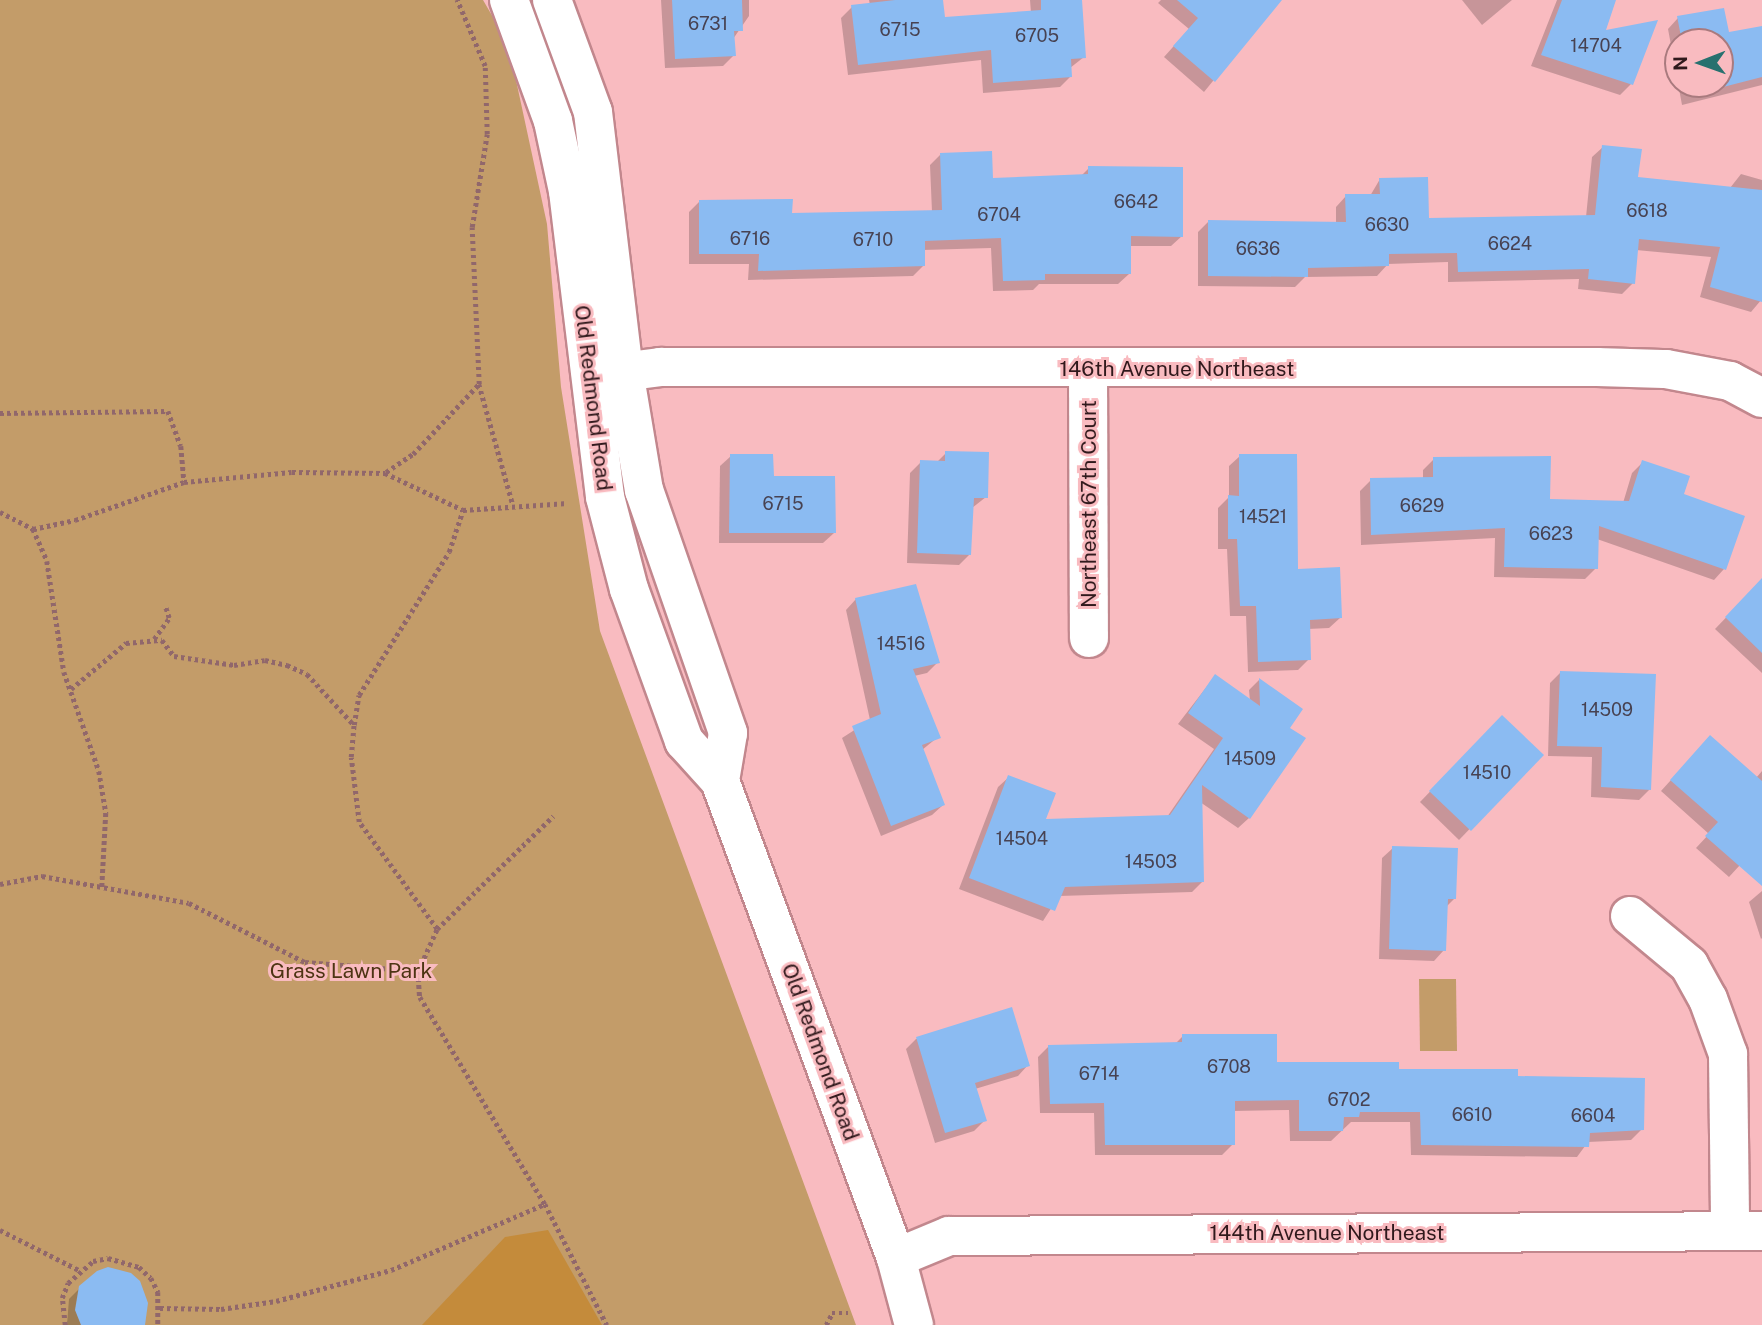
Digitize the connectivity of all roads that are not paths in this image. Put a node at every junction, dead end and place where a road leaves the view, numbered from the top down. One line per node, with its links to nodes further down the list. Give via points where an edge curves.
1 (509, 0): 4 (street, Old Redmond Road, via 553,121)
2 (552, 0): 4 (street, Old Redmond Road, via 593,113)
3 (1088, 370): 4 (street, 146th Avenue Northeast, via 660,367); 5 (street, 146th Avenue Northeast, via 1666,369 1730,382); 6 (street, Northeast 67th Court)
4 (606, 374): 9 (street, Old Redmond Road, via 728,733 720,781)
5 (1762, 398)
6 (1089, 638)
7 (1630, 916): 8 (street, via 1689,965 1708,999 1728,1054)
8 (1746, 1230): 9 (street, 144th Avenue Northeast, via 949,1236)
9 (896, 1258): 10 (street, Old Redmond Road)
10 (914, 1325)

